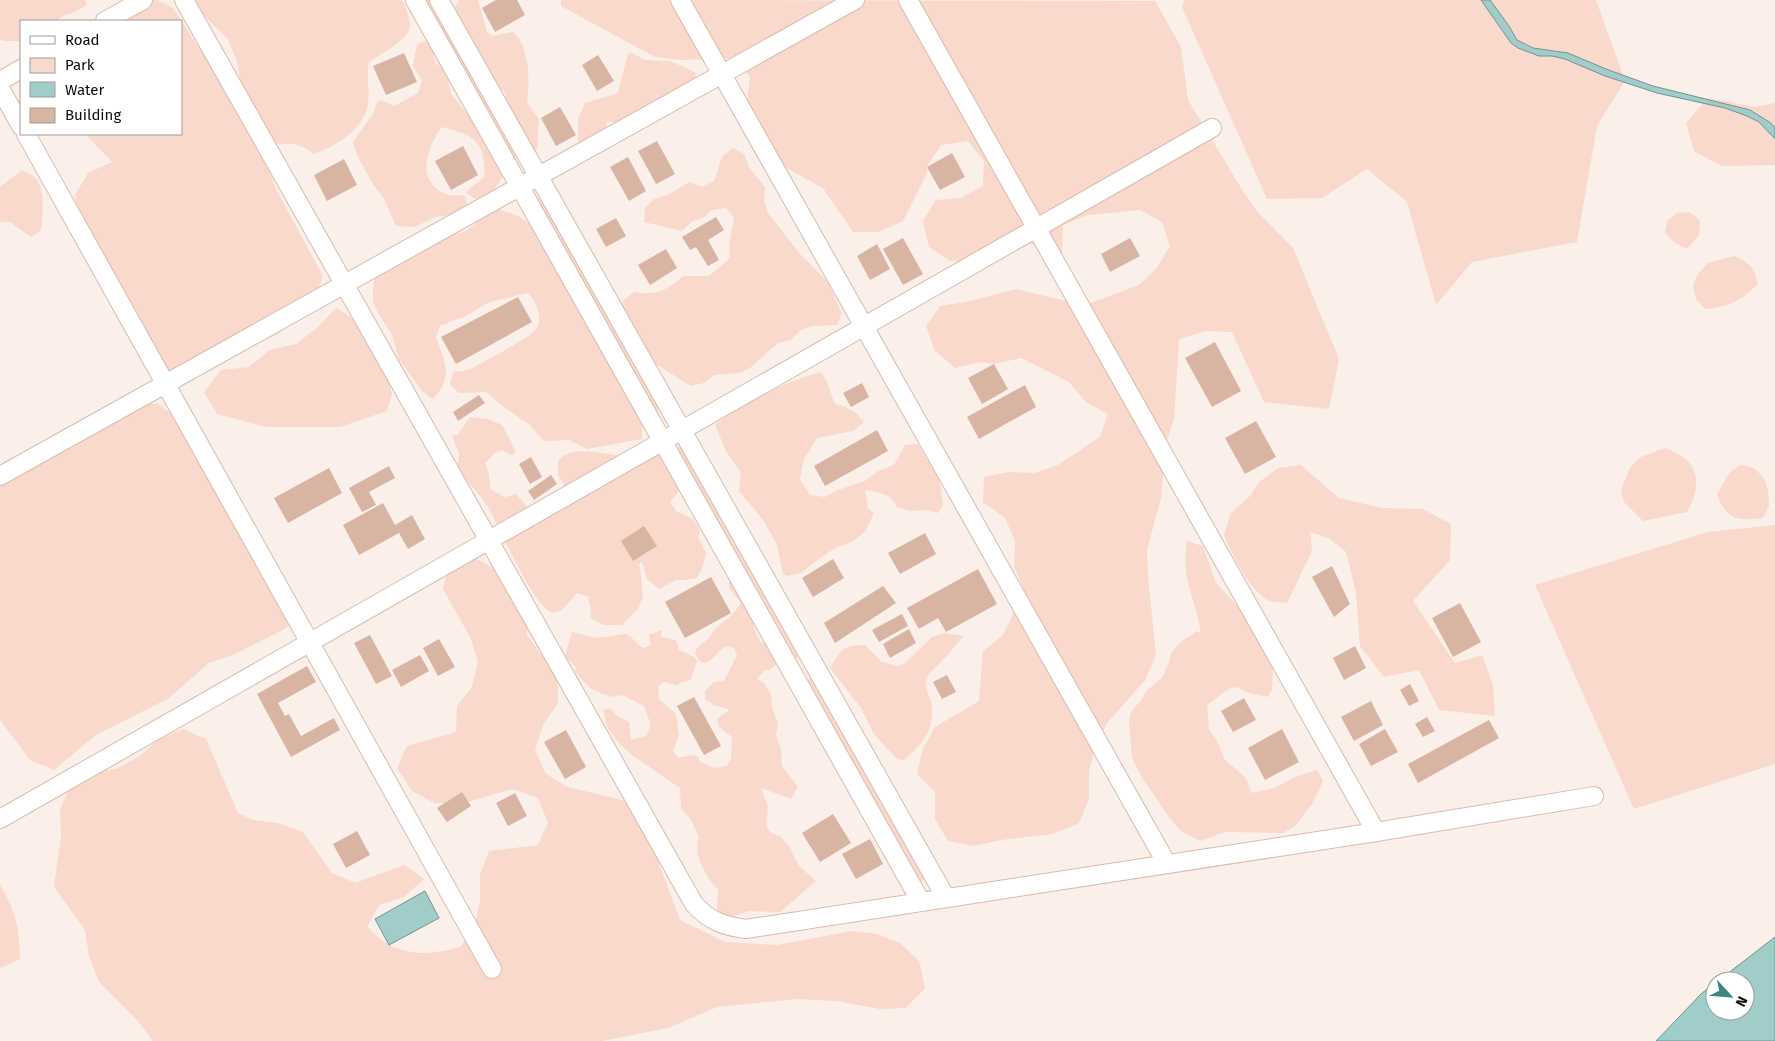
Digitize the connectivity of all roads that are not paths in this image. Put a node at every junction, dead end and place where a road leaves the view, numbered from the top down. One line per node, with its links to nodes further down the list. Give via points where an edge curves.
1 (142, 0): 8 (street)
2 (184, 0): 19 (street)
3 (414, 0): 17 (street)
4 (439, 0): 16 (street)
5 (680, 0): 10 (street)
6 (856, 0): 10 (street)
7 (908, 0): 18 (street)
8 (107, 20)
9 (20, 70): 11 (street)
10 (722, 74): 16 (street); 20 (street)
11 (0, 81)
12 (0, 88): 13 (street)
13 (20, 124)
14 (1212, 128): 18 (street)
15 (27, 135): 21 (street)
16 (538, 176): 17 (street); 22 (street)
17 (520, 187): 19 (street); 23 (street)
18 (1036, 228): 20 (street); 29 (street)
19 (344, 284): 21 (street); 25 (street)
20 (864, 327): 22 (street); 30 (street)
21 (165, 384): 24 (street); 26 (street)
22 (681, 431): 23 (street); 31 (street)
23 (663, 441): 25 (street); 32 (street)
24 (0, 476)
25 (489, 541): 26 (street); 32 (street, via 694,904 704,915 716,923 746,929)
26 (310, 643): 28 (street); 33 (street)
27 (1594, 796): 29 (street)
28 (0, 819)
29 (1376, 832): 30 (street)
30 (1167, 864): 31 (street)
31 (946, 898): 32 (street)
32 (921, 902)
33 (492, 969)

